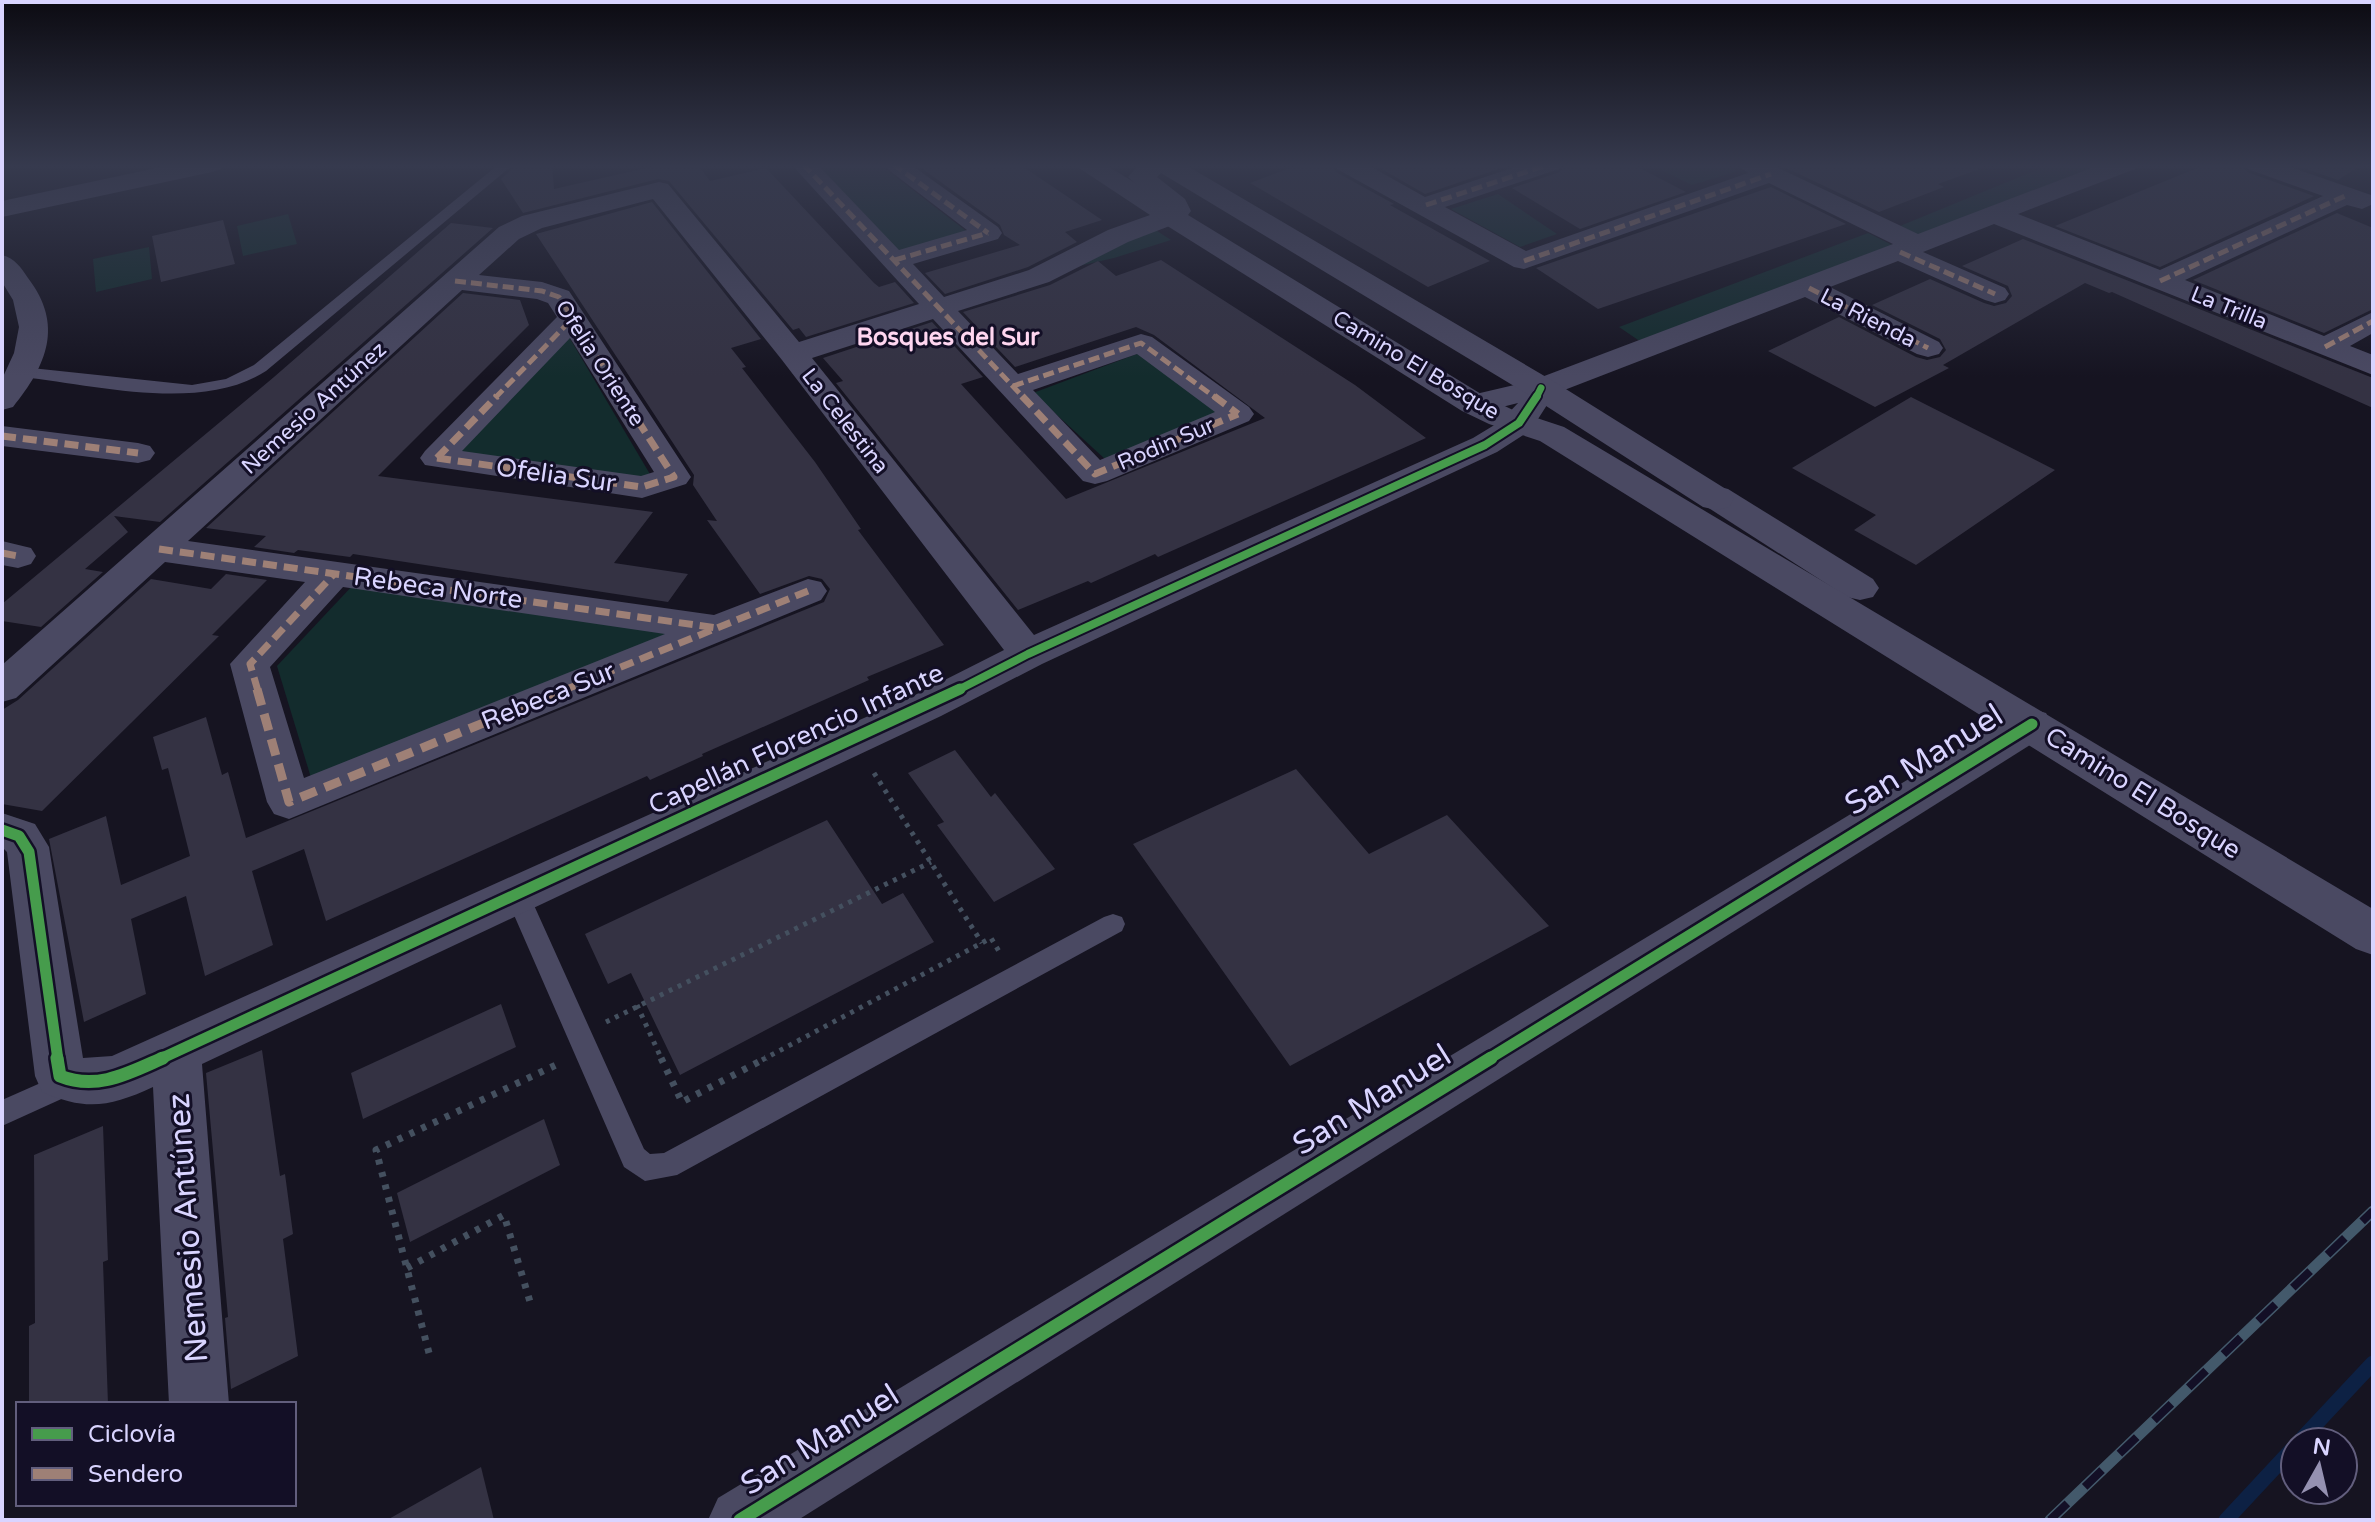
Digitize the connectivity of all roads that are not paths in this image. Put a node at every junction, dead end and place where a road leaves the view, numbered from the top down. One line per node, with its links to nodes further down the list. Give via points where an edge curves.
1 (422, 235): 31 (lane, via 260,368 234,382 182,390)
2 (509, 235): 20 (street, Nemesio Antúnez)
3 (696, 235): 29 (street, La Celestina)
4 (871, 235): 17 (street)
5 (981, 235): 17 (street)
6 (1121, 235): 19 (street)
7 (1197, 235): 19 (street, via 1113,262)
8 (1202, 235): 35 (street, Camino El Bosque)
9 (1271, 235): 33 (street, Camino El Bosque)
10 (1479, 235): 11 (street, via 1524,261)
11 (1591, 235)
12 (1885, 235): 16 (street)
13 (1943, 235): 16 (street)
14 (2046, 235): 21 (street, La Trilla)
15 (2274, 235): 21 (street)
16 (1909, 248): 22 (street); 23 (street)
17 (895, 260): 24 (street)
18 (2, 263): 31 (street, via 31,310 33,340)
19 (1039, 276): 24 (street)
20 (455, 281): 25 (street, Ofelia Oriente, via 553,293); 41 (street, Nemesio Antúnez)
21 (2160, 281): 27 (street, La Trilla)
22 (1809, 288): 28 (street, La Rienda); 33 (street)
23 (1995, 294)
24 (939, 307): 29 (street); 32 (street)
25 (572, 319): 39 (street, Ofelia Oriente); 39 (street, Ofelia Sur, via 437,458 642,487)
26 (2373, 321): 27 (street)
27 (2325, 347): 30 (street, La Trilla)
28 (1928, 348)
29 (793, 354): 47 (street, La Celestina)
30 (2373, 366)
31 (22, 372): 34 (street)
32 (1013, 386): 32 (street, Rodin Sur, via 1095,474 1238,414 1141,343)
33 (1541, 388): 35 (street); 36 (street, Capellán Florencio Infante); 40 (street, Camino El Bosque)
34 (2, 400)
35 (1474, 404): 36 (street, Camino El Bosque)
36 (1520, 424): 42 (street, Camino El Bosque, via 1552,434); 47 (street, Capellán Florencio Infante, via 1485,445)
37 (2, 436): 38 (street)
38 (138, 453)
39 (674, 477)
40 (1716, 497): 42 (street, Camino El Bosque); 44 (street, Camino El Bosque)
41 (159, 549): 43 (street, Rebeca Norte); 48 (street, Nemesio Antúnez)
42 (1748, 552): 49 (street, Camino El Bosque)
43 (335, 573): 46 (street, Rebeca Norte); 46 (street, Rebeca Sur, via 250,664 289,802)
44 (1860, 588)
45 (808, 591): 46 (street, Rebeca Sur)
46 (717, 628)
47 (1028, 654): 51 (street, Capellán Florencio Infante, via 927,706)
48 (2, 688)
49 (2032, 724): 53 (street, Camino El Bosque); 58 (street, San Manuel)
50 (2, 830): 55 (street, via 24,839 29,852)
51 (516, 892): 52 (lane, via 634,1158 645,1168 667,1166); 54 (street, Capellán Florencio Infante)
52 (1113, 924)
53 (2373, 934)
54 (176, 1052): 55 (street, Capellán Florencio Infante, via 116,1079 89,1083); 57 (street, Nemesio Antúnez)
55 (65, 1072): 56 (lane)
56 (2, 1113)
57 (199, 1402)
58 (740, 1520)

